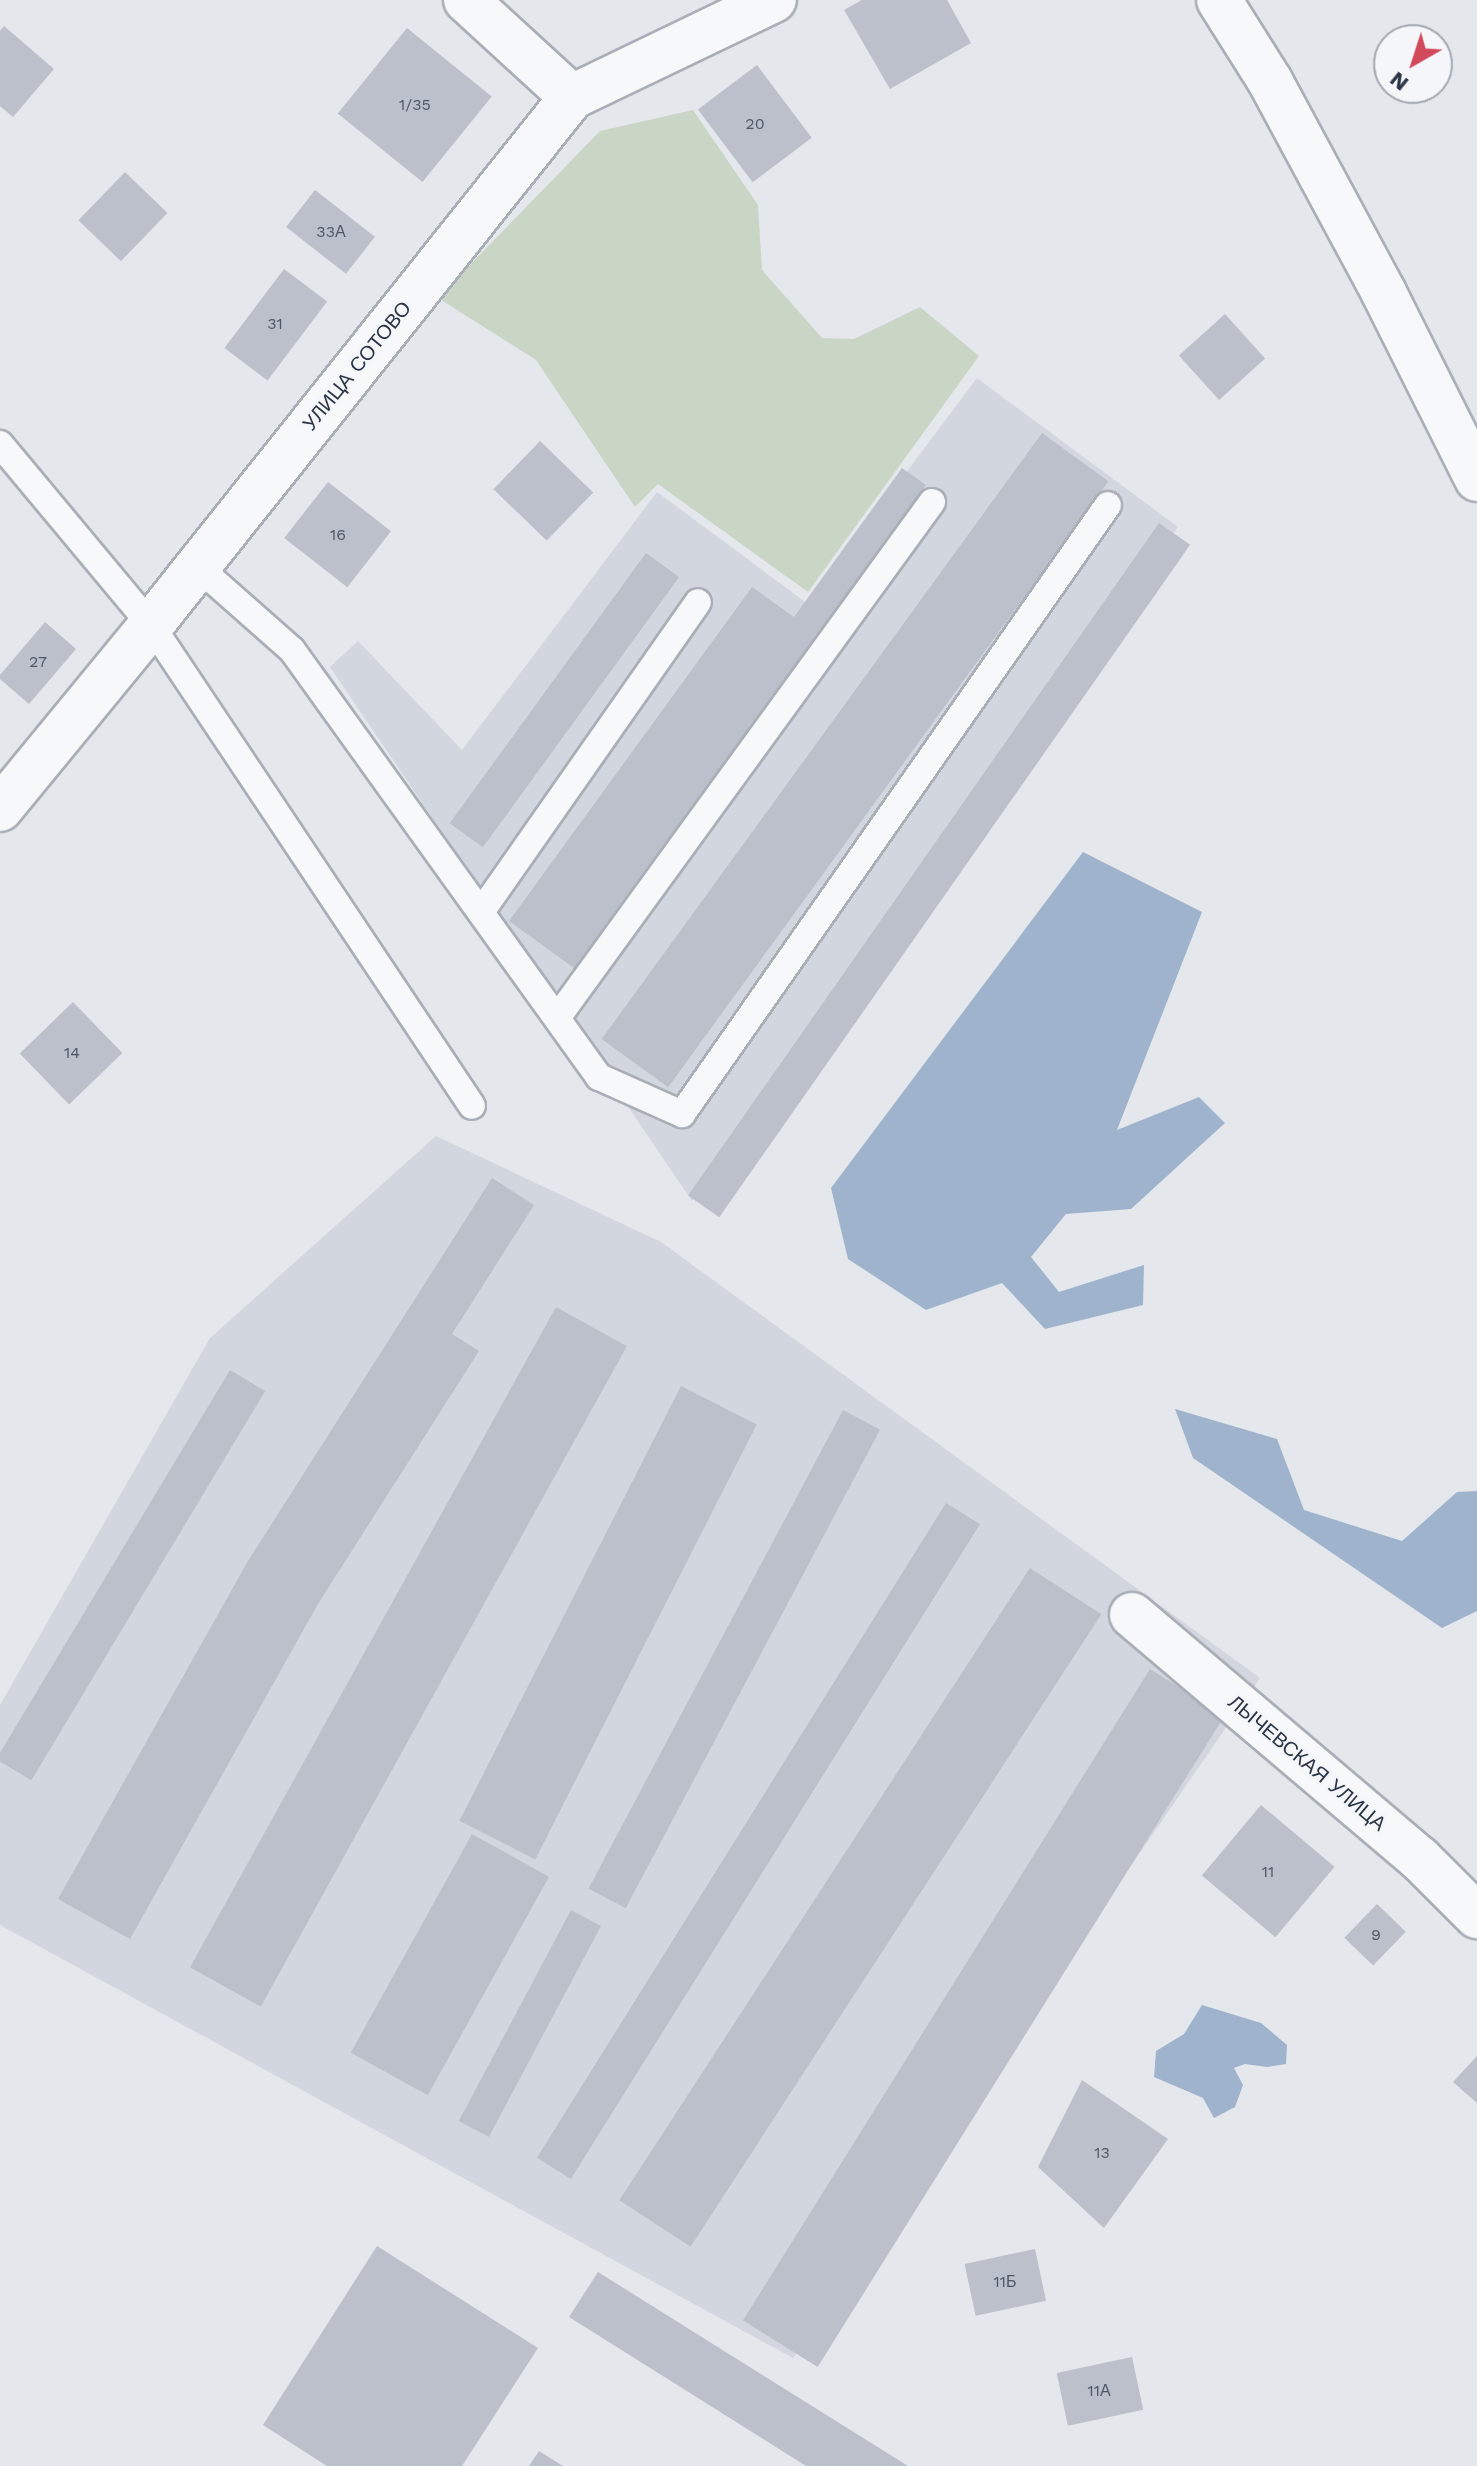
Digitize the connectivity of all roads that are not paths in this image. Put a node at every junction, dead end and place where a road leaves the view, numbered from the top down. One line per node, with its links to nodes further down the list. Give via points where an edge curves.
1 (466, 0): 4 (street)
2 (774, 0): 4 (street, УЛИЦА СОТОВО)
3 (1219, 0): 6 (street, via 1270,81)
4 (572, 97): 9 (street, УЛИЦА СОТОВО)
5 (0, 444): 11 (lane)
6 (1470, 464)
7 (932, 502): 14 (lane)
8 (1108, 505): 14 (lane, via 682,1114 599,1077)
9 (198, 567): 11 (street, УЛИЦА СОТОВО); 13 (lane, via 292,650)
10 (698, 602): 13 (lane)
11 (151, 625): 12 (street, УЛИЦА СОТОВО); 15 (lane)
12 (0, 809)
13 (481, 912): 14 (lane)
14 (557, 1018)
15 (472, 1106)
16 (1132, 1615): 17 (street, ЛЫЧЕВСКАЯ УЛИЦА, via 1420,1859)
17 (1477, 1916)

